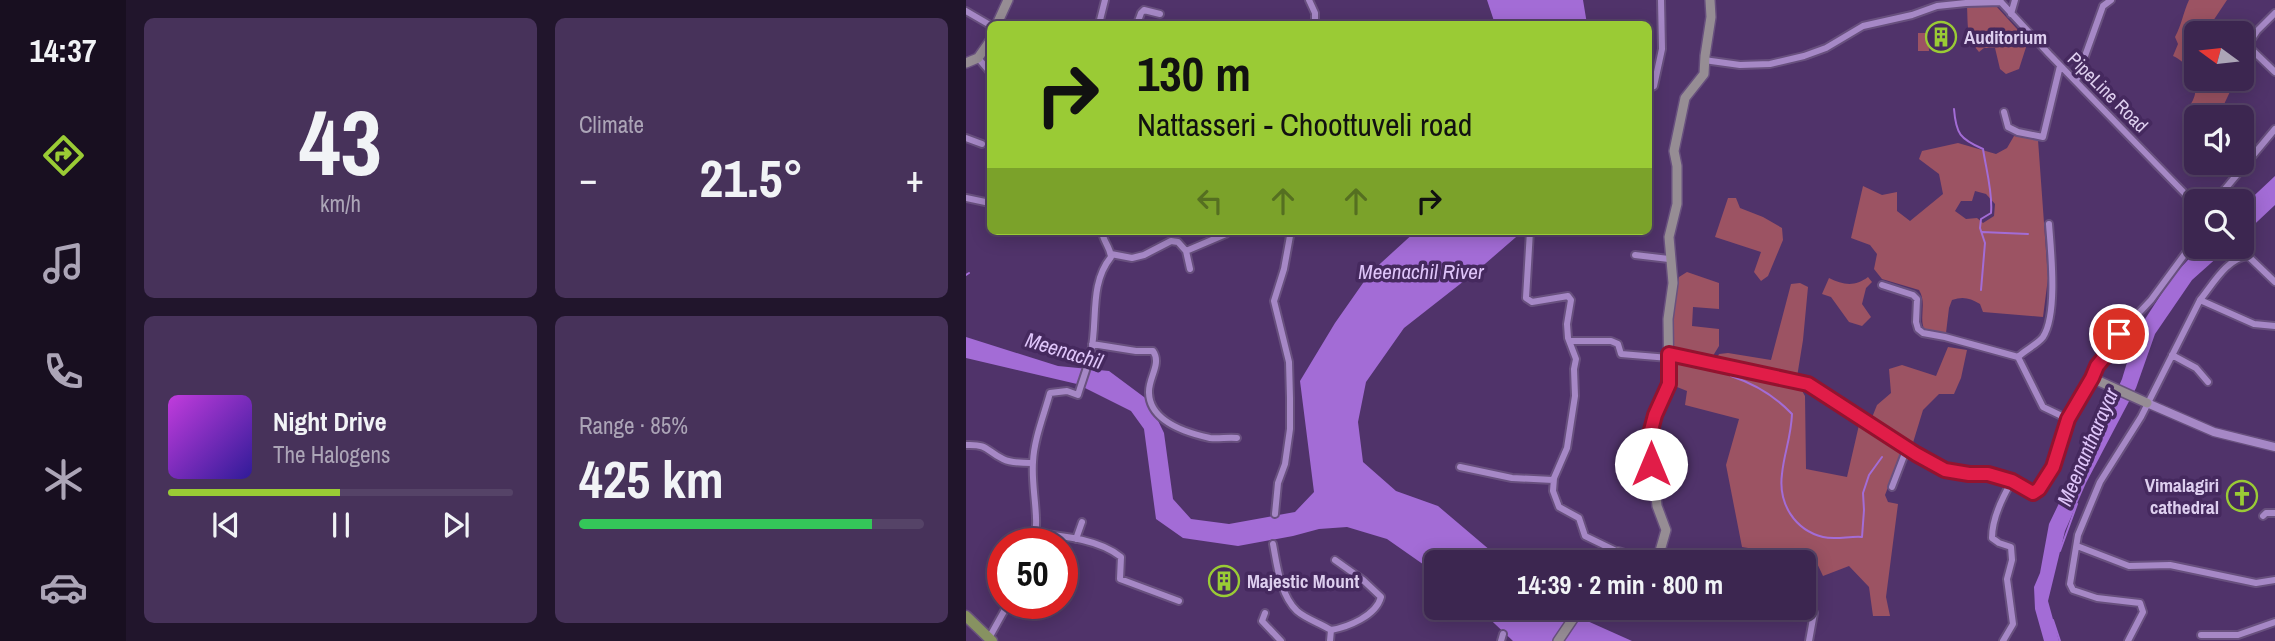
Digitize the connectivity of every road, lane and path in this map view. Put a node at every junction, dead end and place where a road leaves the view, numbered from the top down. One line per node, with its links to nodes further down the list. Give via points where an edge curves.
1 (1008, 0): 13 (main road)
2 (1105, 0): 14 (street)
3 (1310, 0): 16 (street)
4 (1661, 0): 26 (street, via 1662,49)
5 (1710, 0): 20 (main road)
6 (2015, 0): 12 (street)
7 (2111, 0): 25 (street, via 2103,6)
8 (2000, 1): 12 (street, PipeLine Road); 20 (street, via 1937,6 1863,26 1826,48 1770,64)
9 (966, 11): 17 (street)
10 (2275, 13): 24 (street, via 2249,43)
11 (1160, 14): 15 (street, via 1144,10)
12 (2011, 14): 22 (street, PipeLine Road)
13 (999, 21)
14 (1100, 21)
15 (1138, 21)
16 (1315, 21)
17 (987, 23)
18 (987, 45): 19 (main road)
19 (978, 58): 21 (main road); 23 (street)
20 (1704, 60): 44 (main road, via 1704,74 1685,99 1674,151 1677,204)
21 (966, 63)
22 (2060, 66): 25 (street, PipeLine Road); 27 (street, via 2043,137 2008,127)
23 (987, 68)
24 (2275, 72)
25 (2076, 81): 32 (street, PipeLine Road)
26 (1652, 87)
27 (2004, 112)
28 (2275, 129): 31 (street)
29 (966, 138): 30 (street)
30 (982, 144)
31 (2225, 189)
32 (2184, 193)
33 (966, 198): 34 (street)
34 (987, 202)
35 (2049, 224): 54 (street, via 2053,275 2048,326 2042,339)
36 (1102, 235): 41 (street)
37 (1224, 235): 40 (street)
38 (1290, 235): 69 (street, via 1274,301 1289,362 1290,388 1290,429)
39 (1530, 235): 50 (street, via 1526,298 1532,302 1568,296)
40 (1186, 251): 41 (street, via 1171,241 1132,258); 45 (street)
41 (1111, 254): 51 (street, via 1097,288)
42 (1635, 255): 44 (street)
43 (2184, 255): 55 (street, via 2119,334)
44 (1669, 259): 53 (main road)
45 (1190, 269)
46 (2275, 282): 48 (street, via 2248,256 2237,258)
47 (1882, 285): 54 (street, via 1917,299 1916,322 1923,333)
48 (2200, 300): 49 (street, via 2254,324); 52 (street)
49 (2275, 326)
50 (1570, 341): 53 (street, via 1611,341 1618,344 1621,354); 65 (street, via 1576,359 1572,426)
51 (1092, 344): 59 (street, via 1153,351 1156,365 1149,394 1165,422 1214,438); 63 (street, via 1078,395 1050,393)
52 (2172, 355): 56 (street); 57 (street)
53 (1669, 356): 62 (main road, via 1808,384); 78 (main road, via 1669,384 1655,415 1648,450 1657,506 1666,530)
54 (2018, 356): 58 (street, via 2043,407)
55 (2092, 378): 57 (main road); 58 (main road)
56 (2208, 382)
57 (2147, 403): 61 (street, via 2214,432); 76 (street, via 2100,482)
58 (2068, 419): 66 (main road, via 2053,467 2039,489 2033,493)
59 (1237, 438)
60 (966, 445): 63 (street, via 985,446 1005,460)
61 (2275, 447)
62 (1907, 448): 66 (main road, via 1945,470); 67 (street)
63 (1032, 463): 72 (street)
64 (1460, 467): 65 (street, via 1512,478)
65 (1553, 480): 77 (street, via 1559,507 1579,518 1585,536)
66 (2012, 481): 95 (street, via 1992,527 1992,538 2011,547 2007,579 2013,624)
67 (1892, 488)
68 (2275, 513): 70 (street)
69 (1275, 514)
70 (2263, 516)
71 (1082, 522): 73 (street)
72 (1035, 528)
73 (1078, 533)
74 (1078, 540): 81 (street, via 1118,554 1120,579)
75 (1273, 544): 88 (street, via 1291,604)
76 (2077, 546): 80 (street, via 2129,566 2171,565 2256,583); 96 (street, via 2070,578 2073,590 2140,603 2143,612)
77 (1614, 550)
78 (1660, 550)
79 (1335, 561): 88 (street, via 1381,597 1373,611)
80 (2275, 580)
81 (1179, 601)
82 (1265, 613): 91 (street, via 1262,621)
83 (966, 616): 90 (main road)
84 (1000, 619): 90 (street)
85 (1572, 620): 93 (main road)
86 (1813, 620): 94 (street)
87 (2275, 622): 89 (street, via 2238,635)
88 (1331, 630): 92 (street)
89 (2201, 635)
90 (990, 640)
91 (1281, 641)
92 (1330, 641)
93 (1558, 641)
94 (1809, 641)
95 (2003, 641)
96 (2128, 641)

